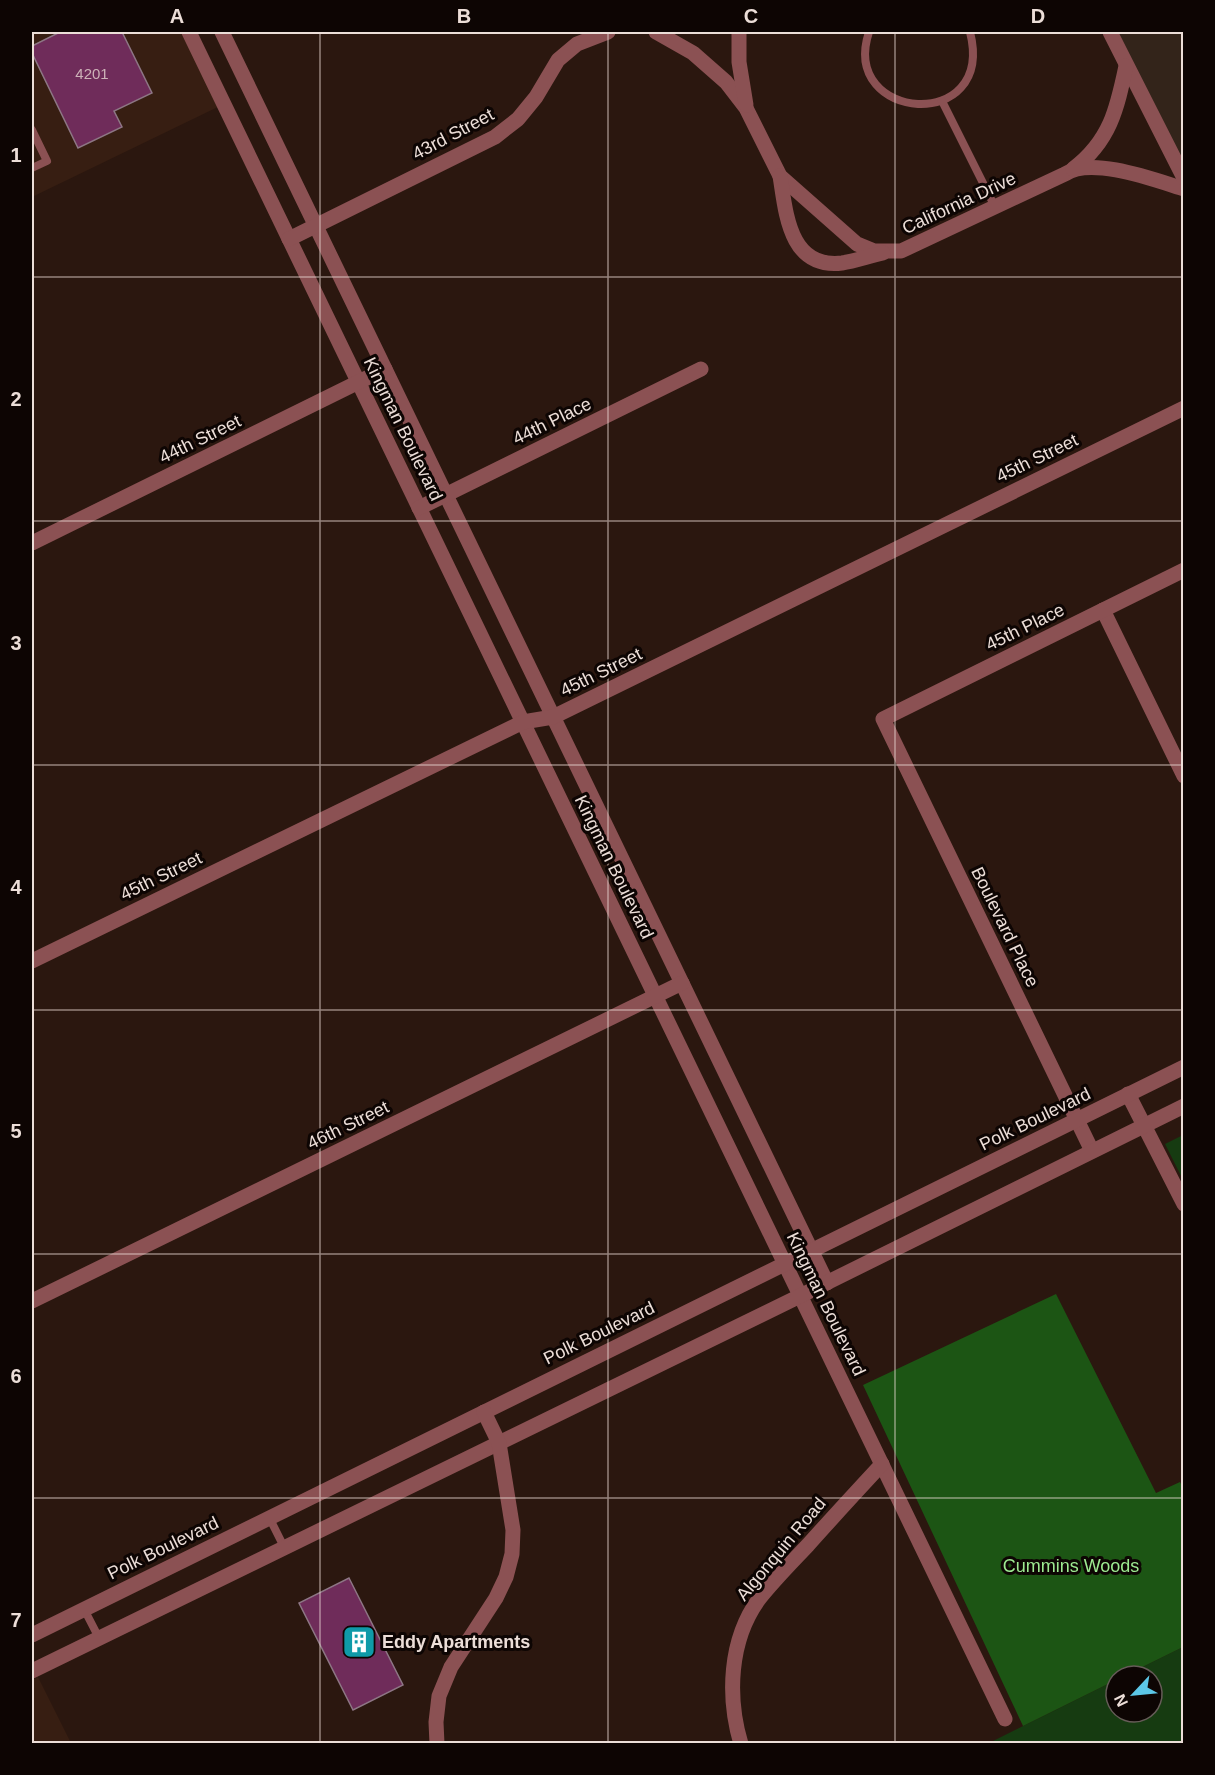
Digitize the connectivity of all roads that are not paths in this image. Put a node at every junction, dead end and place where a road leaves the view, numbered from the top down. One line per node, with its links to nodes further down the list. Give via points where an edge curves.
1 (189, 32): 20 (street, Kingman Boulevard)
2 (222, 32): 19 (street, Kingman Boulevard)
3 (608, 32): 19 (street, 43rd Street, via 577,44 558,60 536,97 518,119 495,137)
4 (656, 32): 11 (street, California Drive, via 693,53 726,82)
5 (739, 32): 11 (street, California Drive)
6 (869, 32): 10 (lane, via 866,58 879,88 893,98 915,105)
7 (970, 32): 10 (lane, via 972,67 963,84)
8 (1110, 32): 9 (street)
9 (1126, 66): 14 (street, California Drive, via 1112,122 1101,142); 16 (street)
10 (942, 101): 18 (lane)
11 (746, 108): 15 (street, California Drive)
12 (32, 130): 13 (lane, via 46,161)
13 (32, 168)
14 (1073, 169): 17 (street, California Drive, via 1124,171); 18 (street, California Drive)
15 (780, 176): 21 (street, California Drive, via 857,244); 21 (street, via 791,235 803,251 820,261 840,263)
16 (1184, 178)
17 (1184, 189)
18 (995, 207): 21 (street, California Drive, via 901,251)
19 (316, 226): 20 (street, 43rd Street); 22 (street, Kingman Boulevard)
20 (289, 239): 24 (street, Kingman Boulevard)
21 (888, 252)
22 (385, 369): 24 (street, 44th Street); 26 (street, Kingman Boulevard)
23 (701, 369): 26 (street, 44th Place)
24 (359, 382): 27 (street, Kingman Boulevard); 28 (street, 44th Street)
25 (1184, 408): 31 (street, 45th Street)
26 (446, 494): 27 (street, 44th Place); 31 (street, Kingman Boulevard)
27 (419, 508): 33 (street, Kingman Boulevard)
28 (32, 543)
29 (1184, 570): 30 (street, 45th Place)
30 (1103, 610): 32 (street, 45th Place); 34 (street)
31 (553, 717): 33 (street, 45th Street); 36 (street, Kingman Boulevard)
32 (883, 719): 41 (street, Boulevard Place)
33 (523, 722): 35 (street, 45th Street); 37 (street, Kingman Boulevard)
34 (1184, 776)
35 (32, 961)
36 (682, 983): 37 (street, 46th Street); 45 (street, Kingman Boulevard)
37 (655, 996): 46 (street, Kingman Boulevard); 49 (street, 46th Street)
38 (1184, 1067): 39 (street, Polk Boulevard)
39 (1128, 1094): 41 (street, Polk Boulevard); 42 (street)
40 (1184, 1106): 42 (street)
41 (1077, 1120): 43 (street, Boulevard Place); 45 (street, Polk Boulevard)
42 (1144, 1125): 43 (street); 44 (street)
43 (1092, 1151): 47 (street)
44 (1184, 1204)
45 (812, 1250): 46 (street, Polk Boulevard); 47 (street, Kingman Boulevard)
46 (785, 1264): 48 (street, Kingman Boulevard); 50 (street, Polk Boulevard)
47 (827, 1282): 48 (street)
48 (800, 1296): 51 (street); 52 (street, Kingman Boulevard)
49 (32, 1301)
50 (484, 1412): 51 (street); 53 (street, Polk Boulevard)
51 (499, 1443): 54 (street); 60 (street, via 513,1530 512,1554 496,1598 451,1667 439,1696)
52 (882, 1464): 59 (street, Kingman Boulevard); 61 (street, Algonquin Road, via 779,1576 750,1615 738,1645 732,1676)
53 (269, 1517): 54 (lane); 55 (street, Polk Boulevard)
54 (284, 1548): 57 (street)
55 (84, 1608): 56 (street, Polk Boulevard); 57 (lane)
56 (32, 1635)
57 (99, 1638): 58 (street)
58 (32, 1671)
59 (1005, 1719)
60 (437, 1743)
61 (741, 1743)

